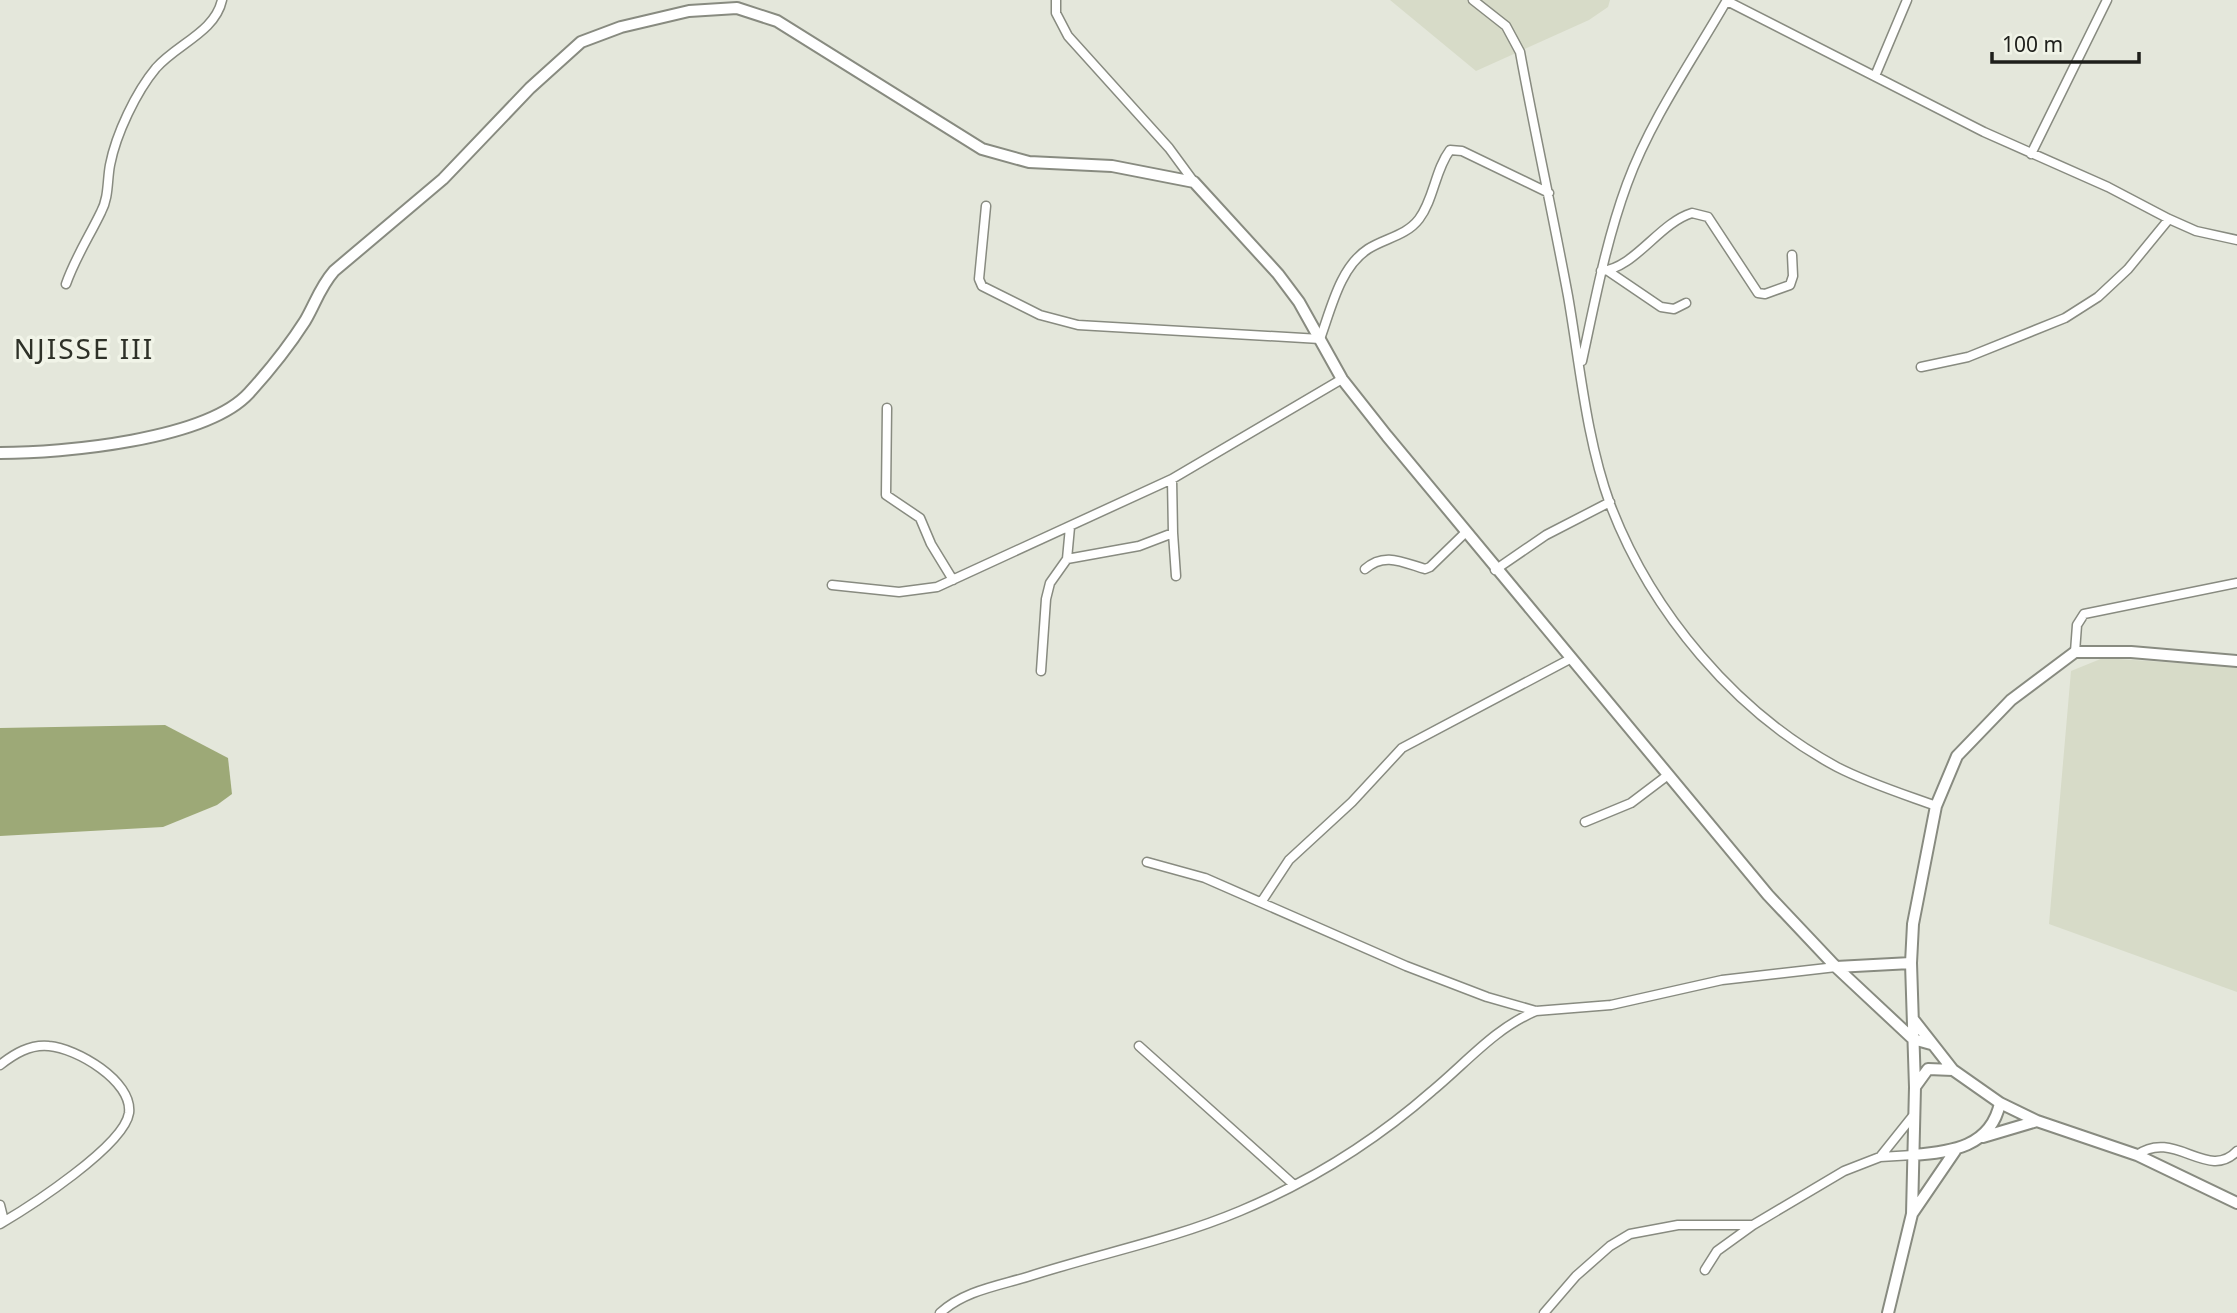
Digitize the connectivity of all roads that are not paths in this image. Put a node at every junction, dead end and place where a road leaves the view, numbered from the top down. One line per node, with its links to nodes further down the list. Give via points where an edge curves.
1 (222, 0): 16 (street, via 215,18 155,70 137,100 113,154 102,212 85,238)
2 (1056, 0): 9 (street, via 1056,13 1069,36)
3 (1472, 0): 10 (street, via 1506,26 1520,52)
4 (1908, 0): 7 (street)
5 (2107, 0): 8 (street)
6 (1727, 1): 7 (street); 15 (street, via 1628,181)
7 (1875, 76): 8 (street)
8 (2031, 154): 12 (street)
9 (1194, 182): 18 (street, via 1278,274); 23 (street, via 1112,166 1042,163 991,153 754,11 716,9 653,18 602,33 562,57 443,179 334,271 320,286 306,319 286,348 249,393 223,414 113,443)
10 (1549, 193): 18 (street, via 1462,151 1450,150 1412,227 1365,251 1352,265); 19 (street)
11 (986, 206): 18 (street, via 982,286 1040,315 1078,325)
12 (2169, 219): 13 (street); 20 (street, via 2128,269 2098,297 2065,318 1968,357)
13 (2237, 240)
14 (1792, 256): 15 (street, via 1790,285 1758,293 1708,217 1692,213 1659,232 1625,263)
15 (1605, 271): 17 (street, via 1667,309); 19 (street)
16 (66, 284)
17 (1686, 303)
18 (1320, 338): 21 (street)
19 (1581, 367): 25 (street, via 1591,433)
20 (1922, 367)
21 (1342, 379): 24 (street); 28 (street)
22 (887, 408): 33 (street, via 886,495 920,518)
23 (0, 453)
24 (1172, 479): 26 (street); 27 (street)
25 (1610, 502): 31 (street, via 1546,535); 41 (street, via 1651,589 1724,680 1765,718 1836,766)
26 (1070, 527): 29 (street); 33 (street)
27 (1173, 533): 29 (street, via 1139,547); 32 (street)
28 (1466, 533): 30 (street, via 1425,569 1383,558); 31 (street)
29 (1067, 559): 39 (street, via 1050,583)
30 (1364, 569)
31 (1496, 570): 37 (street)
32 (1176, 576)
33 (953, 580): 35 (street, via 908,592)
34 (2237, 583): 36 (street, via 2084,614 2077,625)
35 (832, 585)
36 (2075, 652): 38 (street); 41 (street, via 2028,686 1975,734 1957,755)
37 (1570, 659): 40 (street); 44 (street, via 1402,748 1352,803 1289,860)
38 (2237, 662)
39 (1041, 671)
40 (1668, 775): 42 (street, via 1631,803); 46 (street, via 1768,895)
41 (1936, 806): 45 (street, via 1913,924)
42 (1585, 822)
43 (1147, 862): 44 (street)
44 (1262, 901): 47 (street, via 1406,966 1486,997)
45 (1911, 964): 46 (street); 48 (street)
46 (1836, 967): 47 (street, via 1723,980 1611,1005); 49 (street)
47 (1536, 1010): 64 (street, via 1499,1031 1432,1092 1349,1154)
48 (1913, 1020): 49 (street); 50 (street)
49 (1913, 1039): 50 (street); 54 (street)
50 (1931, 1044): 53 (street)
51 (1139, 1046): 64 (street)
52 (0, 1065): 68 (street, via 29,1048 62,1048 112,1075 127,1098 129,1114 89,1163)
53 (1953, 1070): 54 (street, via 1928,1069); 55 (street)
54 (1915, 1087): 56 (street)
55 (2000, 1103): 57 (street); 58 (street)
56 (1912, 1117): 62 (street); 63 (street)
57 (2037, 1121): 58 (street); 61 (street)
58 (1981, 1138): 60 (street)
59 (2237, 1150): 61 (street, via 2215,1161 2160,1145)
60 (1955, 1152): 62 (street); 67 (street)
61 (2137, 1155): 65 (street)
62 (1913, 1156): 63 (street); 67 (street)
63 (1880, 1157): 69 (street, via 1830,1178)
64 (1293, 1184): 71 (street, via 1196,1228 982,1290)
65 (2237, 1203)
66 (0, 1205): 68 (street)
67 (1912, 1214): 73 (street)
68 (2, 1223)
69 (1753, 1225): 70 (street, via 1717,1251); 72 (street, via 1678,1225 1630,1234 1576,1276)
70 (1705, 1270)
71 (940, 1313)
72 (1544, 1313)
73 (1888, 1313)

